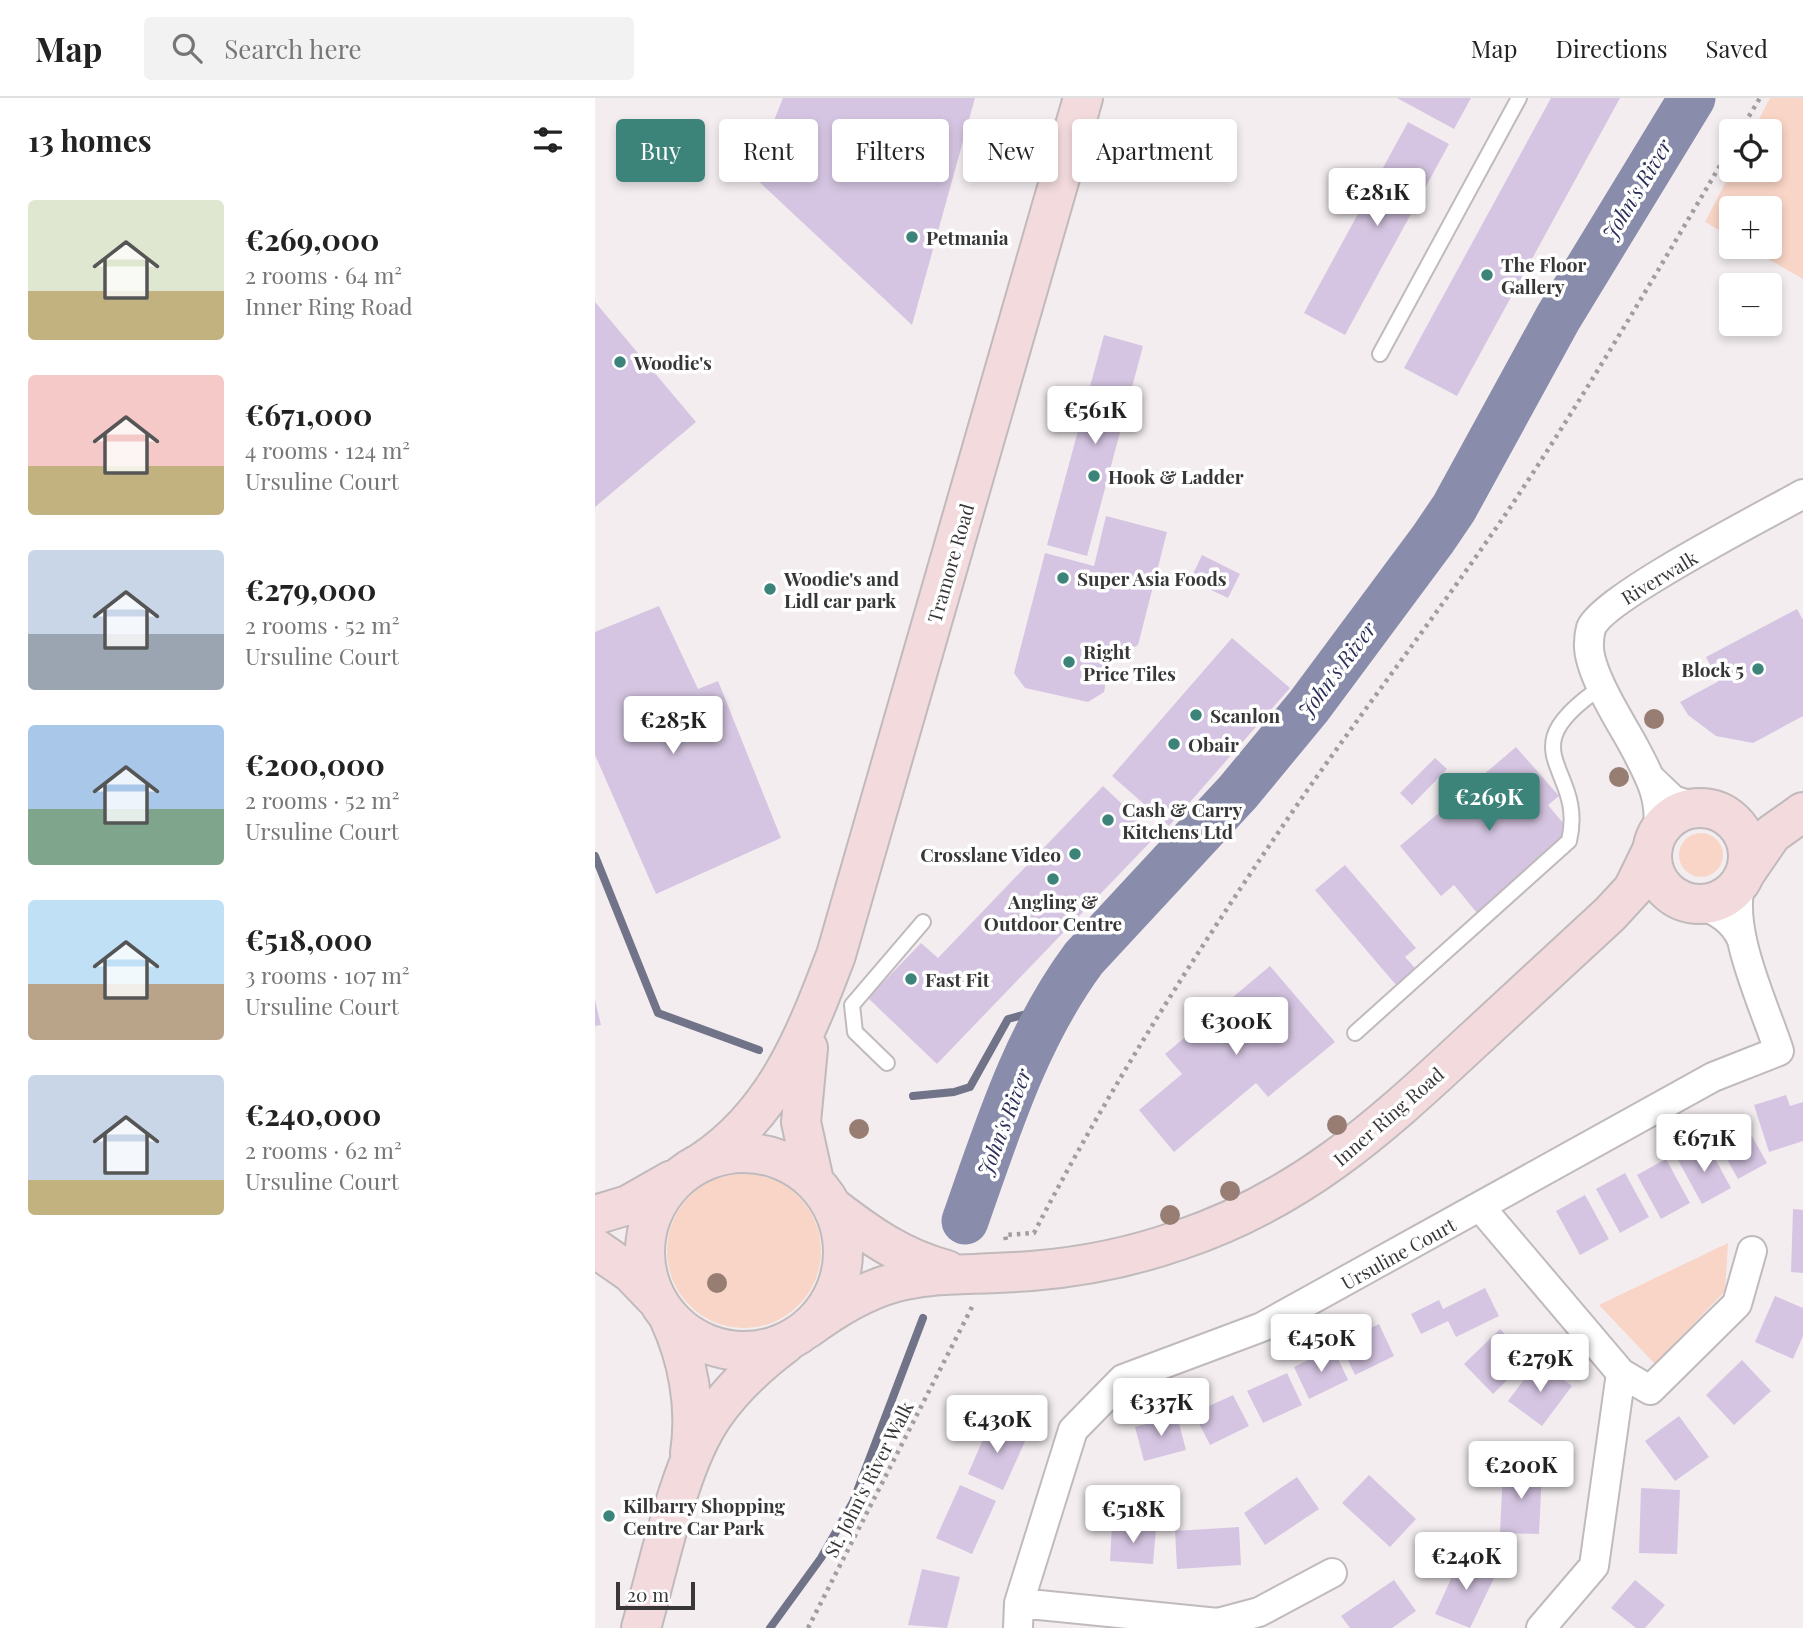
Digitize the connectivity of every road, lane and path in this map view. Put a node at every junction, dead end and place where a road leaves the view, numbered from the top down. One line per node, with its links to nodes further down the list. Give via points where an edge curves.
1 (1083, 98): 18 (main road, Tramore Road, via 836,954)
2 (1519, 98): 6 (lane)
3 (1760, 98): 4 (path)
4 (1747, 119)
5 (1719, 167): 26 (path, via 1549,449 1231,903 1115,1085)
6 (1380, 354)
7 (1803, 494): 8 (street, Riverwalk, via 1624,596 1592,626 1588,646)
8 (1603, 686): 9 (street, Riverwalk); 19 (lane, via 1558,723 1554,758 1566,790 1572,829 1569,841)
9 (1650, 777): 10 (street, via 1673,800); 12 (street, via 1659,806)
10 (1709, 810): 11 (main road, via 1760,817); 12 (main road, via 1674,816); 13 (main road, via 1731,819 1744,837 1748,860)
11 (1803, 811): 13 (main road, via 1772,834)
12 (1655, 842): 14 (main road, via 1653,862 1663,886); 15 (main road, Inner Ring Road, via 1633,888)
13 (1743, 877): 14 (main road, via 1724,898); 17 (street, Ursuline Court, via 1737,908)
14 (1691, 902): 15 (main road, Inner Ring Road, via 1652,901); 17 (street, Ursuline Court, via 1722,915)
15 (1610, 914): 29 (main road, Inner Ring Road, via 1370,1135 1298,1186 1216,1227 1125,1257 1031,1271)
16 (923, 922): 21 (lane, via 852,1004 855,1032)
17 (1743, 943): 20 (street, Ursuline Court)
18 (809, 1025): 22 (main road, Tramore Road, via 776,1089 720,1150); 23 (main road, Tramore Road, via 801,1122)
19 (1355, 1033)
20 (1791, 1049): 24 (street, Ursuline Court, via 1713,1077)
21 (887, 1063)
22 (693, 1167): 23 (main road, via 721,1155 761,1154 799,1168); 25 (main road, via 628,1205); 30 (main road, via 657,1203 645,1241 645,1262)
23 (824, 1195): 29 (main road, via 875,1238); 31 (main road, via 843,1245 841,1273 831,1300)
24 (1481, 1208): 32 (street); 35 (street, Ursuline Court, via 1262,1327 1123,1379 1073,1430)
25 (595, 1215)
26 (1034, 1233)
27 (595, 1248): 30 (main road, via 631,1273)
28 (1752, 1251): 32 (street, via 1737,1304 1650,1390)
29 (968, 1289): 31 (main road, Inner Ring Road, via 919,1275 874,1287); 37 (path, St. John's River Walk)
30 (663, 1309): 31 (main road, via 699,1340 717,1348 755,1351); 33 (main road, via 684,1357 691,1396 693,1431)
31 (799, 1334): 33 (main road, via 755,1368 723,1402)
32 (1621, 1373): 38 (street, via 1594,1566)
33 (687, 1469): 36 (main road)
34 (1332, 1573): 35 (street, Ursuline Court, via 1259,1612 1218,1623)
35 (1019, 1615)
36 (641, 1628)
37 (808, 1628)
38 (1541, 1628)

